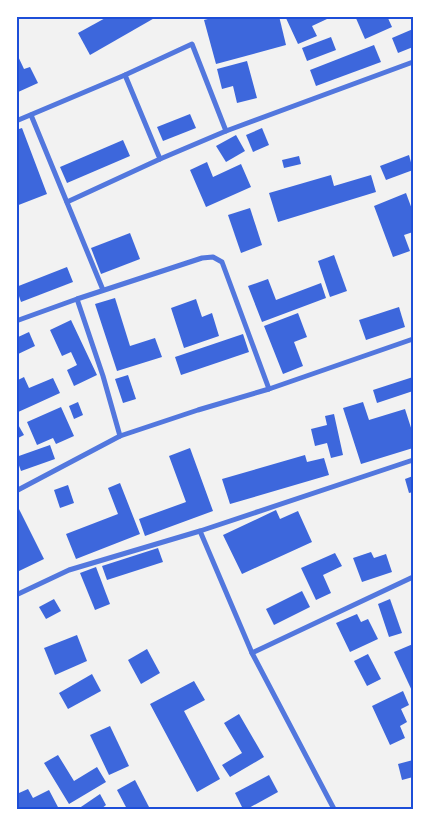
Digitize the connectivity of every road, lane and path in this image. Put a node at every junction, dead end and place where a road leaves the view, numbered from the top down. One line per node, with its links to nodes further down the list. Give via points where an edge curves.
1 (413, 62): 5 (street)
2 (125, 75): 3 (street); 5 (street, via 192,44); 6 (street)
3 (31, 115): 4 (street); 7 (street)
4 (16, 121)
5 (226, 131): 6 (street)
6 (160, 159): 7 (street)
7 (67, 202): 8 (street)
8 (103, 290): 9 (street); 12 (street, via 202,258 213,257 222,262)
9 (77, 299): 10 (street); 13 (street)
10 (16, 321)
11 (413, 339): 12 (street)
12 (269, 389): 13 (street)
13 (120, 436): 15 (street)
14 (413, 460): 16 (street)
15 (16, 491)
16 (200, 532): 18 (street, via 69,570); 19 (street)
17 (413, 577): 19 (street)
18 (16, 595)
19 (252, 653): 20 (street)
20 (334, 809)

